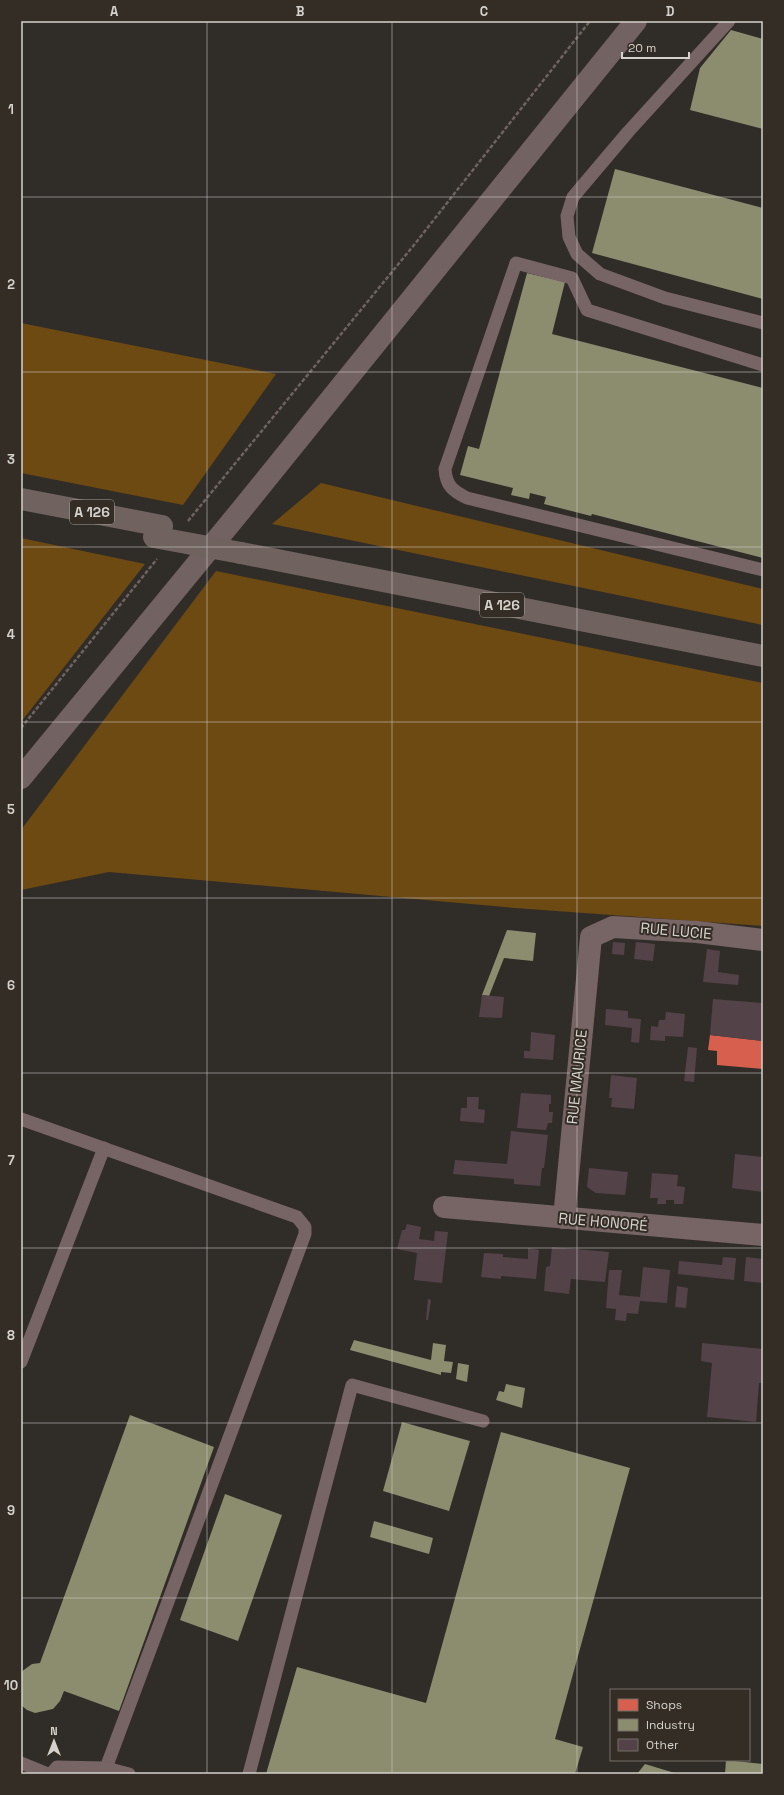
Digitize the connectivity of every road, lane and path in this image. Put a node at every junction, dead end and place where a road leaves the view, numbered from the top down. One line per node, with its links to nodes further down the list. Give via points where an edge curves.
1 (590, 21): 8 (path, via 414,244)
2 (636, 21): 15 (highway)
3 (729, 21): 4 (lane, via 573,197 567,216 569,237 577,254 600,274 665,298)
4 (763, 323)
5 (763, 364): 11 (lane, via 587,310 572,278 516,263 445,469 446,480 455,492 467,498)
6 (21, 499): 9 (highway, A 126)
7 (21, 510): 9 (highway, A 126)
8 (184, 526)
9 (158, 540): 10 (highway, A 126, bridge); 14 (path)
10 (244, 548): 12 (highway, A 126); 13 (highway, A 126)
11 (763, 570)
12 (763, 645)
13 (763, 656)
14 (21, 728)
15 (21, 778)
16 (591, 936): 17 (street, RUE LUCIE, via 613,926); 21 (street, RUE MAURICE)
17 (763, 940)
18 (21, 1119): 19 (lane)
19 (104, 1148): 23 (lane); 26 (lane, via 297,1217 305,1227 305,1234)
20 (444, 1207): 21 (street, RUE HONORÉ)
21 (564, 1218): 22 (street, RUE HONORÉ)
22 (763, 1235)
23 (21, 1362)
24 (483, 1421): 29 (lane, via 352,1385)
25 (21, 1763): 27 (lane)
26 (106, 1768): 27 (lane, via 57,1767); 28 (lane)
27 (50, 1774)
28 (129, 1774)
29 (249, 1774)

